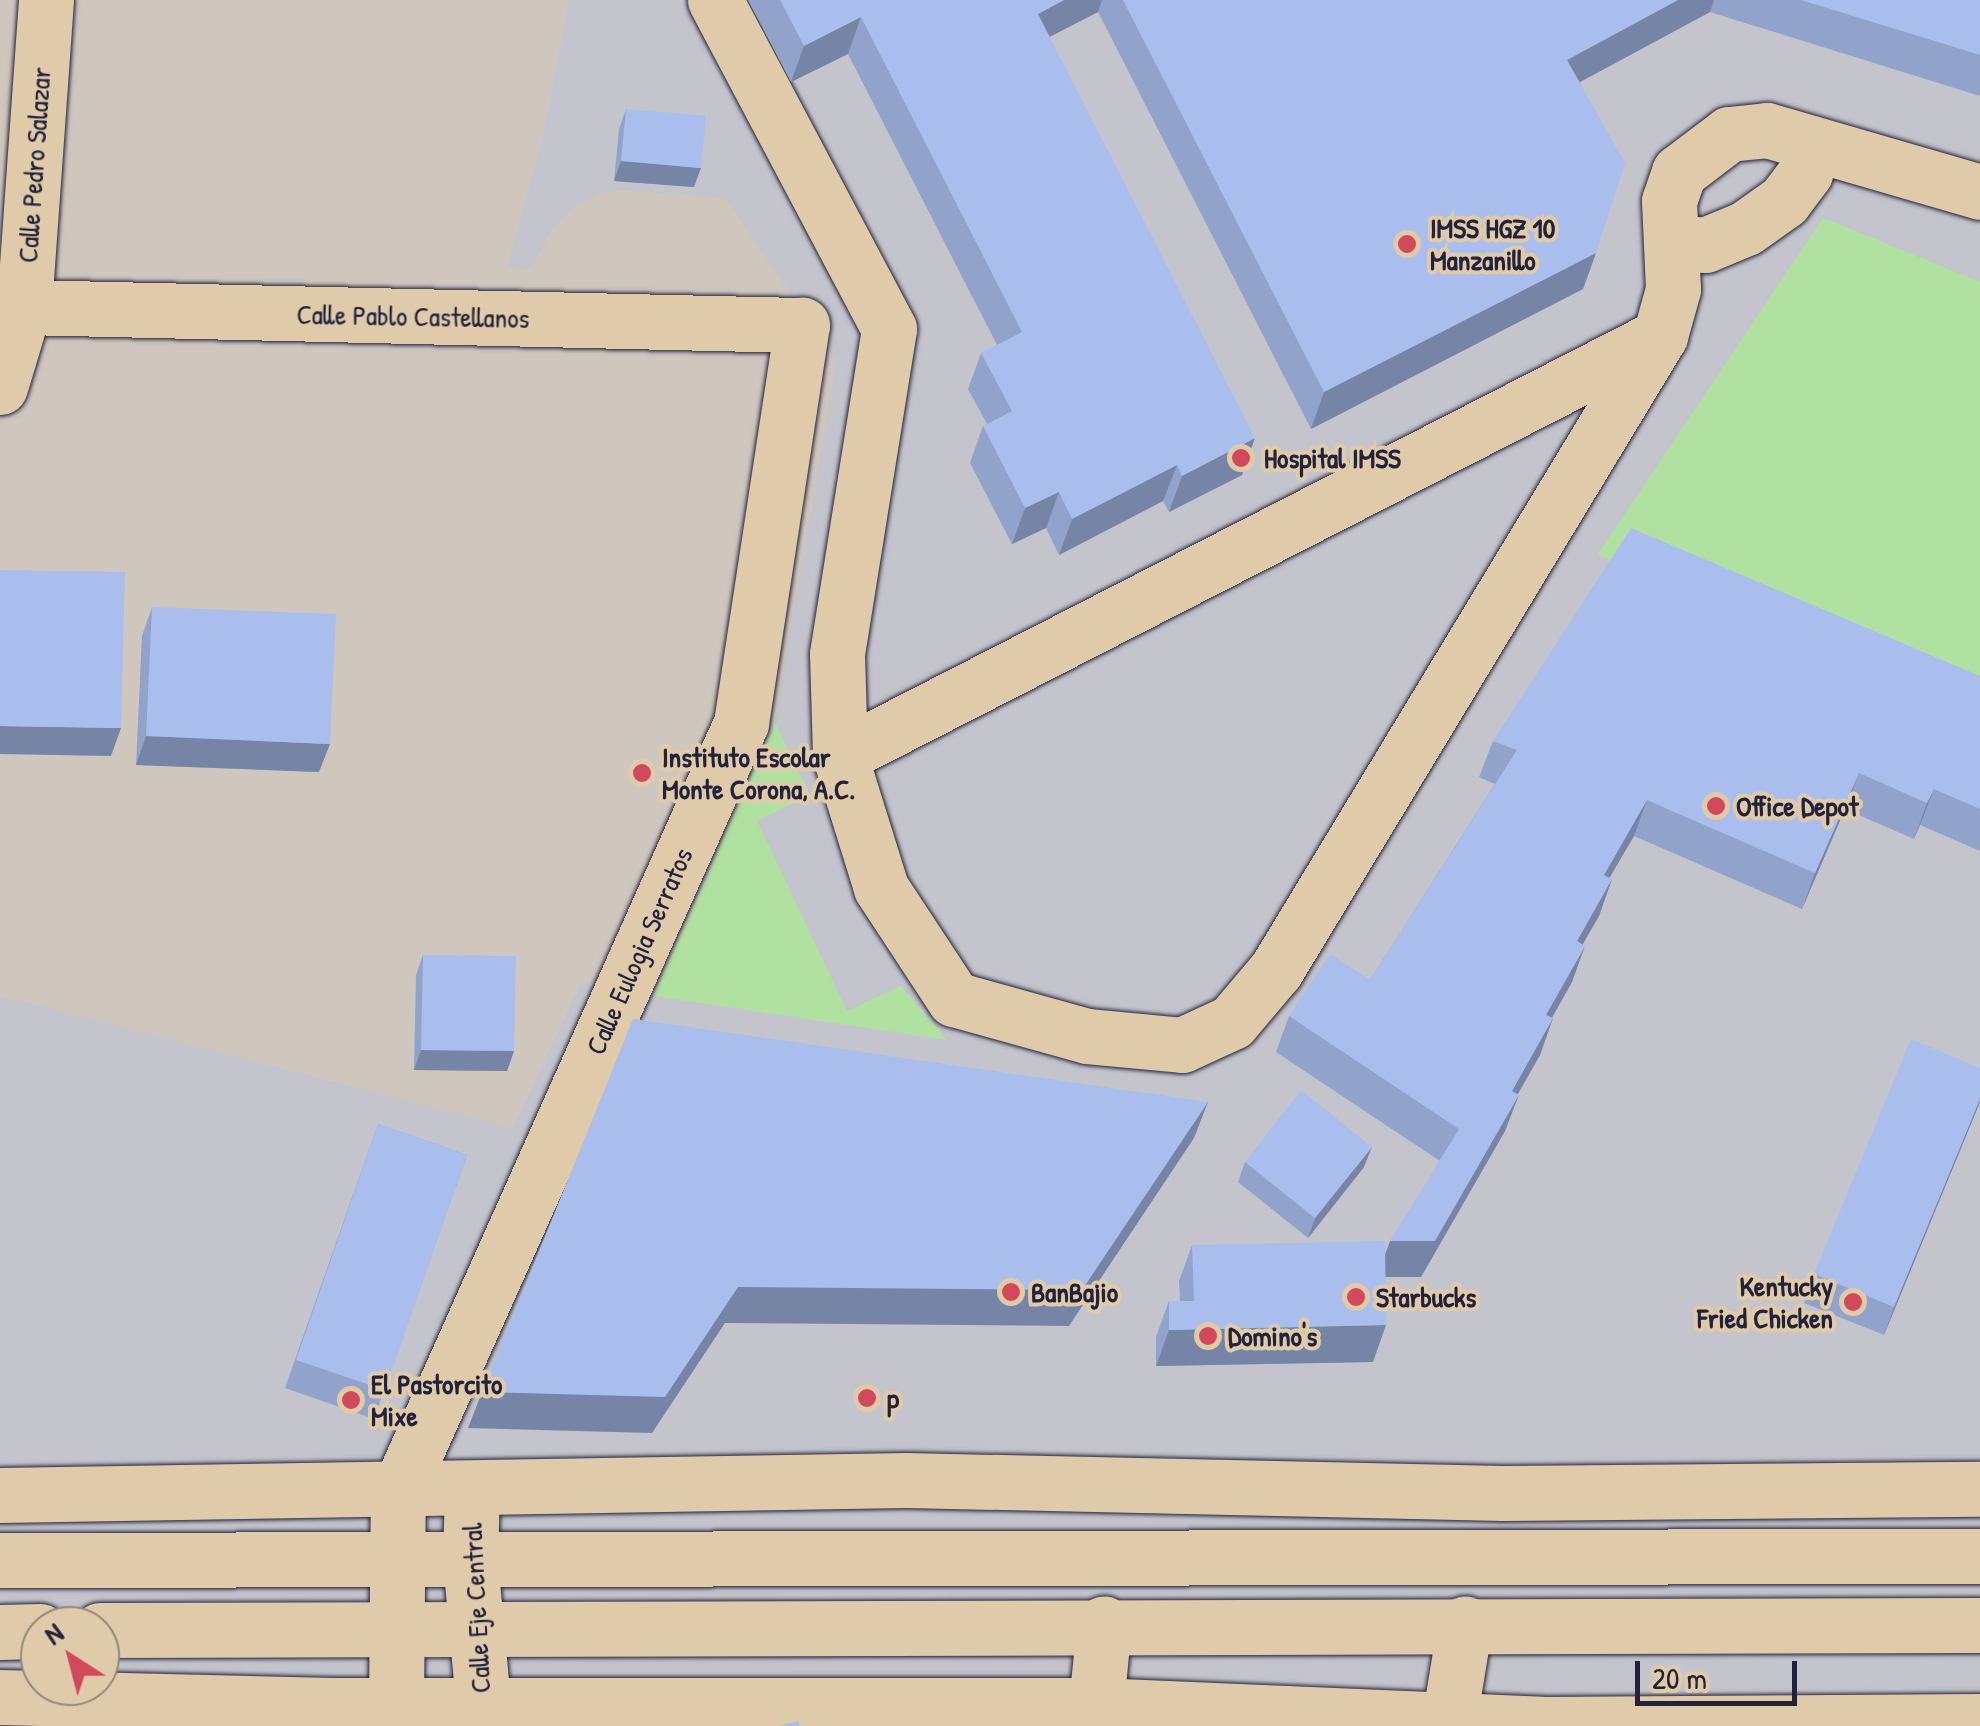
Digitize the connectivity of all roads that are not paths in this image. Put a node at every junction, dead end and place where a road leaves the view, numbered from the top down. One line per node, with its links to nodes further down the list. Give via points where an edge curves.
1 (46, 0): 4 (main road, Calle Pedro Salazar)
2 (715, 0): 7 (main road)
3 (1812, 145): 5 (main road); 6 (main road, via 1805,172 1784,201 1746,228 1705,245); 6 (main road, via 1767,130 1729,134 1701,152 1679,172 1670,201)
4 (17, 182): 8 (main road, Calle Pedro Salazar)
5 (1980, 192)
6 (1672, 241): 10 (main road, via 1673,289)
7 (864, 282): 9 (main road); 12 (main road, via 889,330 837,654)
8 (24, 307): 9 (main road, Calle Pablo Castellanos); 11 (main road, Calle Pedro Salazar)
9 (802, 325): 16 (main road, Calle Eulogia Serratos, via 741,724)
10 (1660, 336): 12 (main road); 12 (main road, via 1276,970 1232,1022 1182,1045 1087,1036 954,998 881,888)
11 (0, 388)
12 (840, 756)
13 (1186, 1486): 14 (main road, via 906,1480); 15 (main road, via 1503,1493); 19 (main road)
14 (472, 1489): 16 (main road); 24 (main road, Calle Eje Central)
15 (1980, 1489)
16 (398, 1492): 17 (main road); 21 (main road)
17 (0, 1495)
18 (0, 1549): 23 (main road)
19 (703, 1556): 20 (main road); 24 (main road)
20 (1980, 1556)
21 (397, 1557): 23 (main road); 24 (main road); 30 (main road)
22 (0, 1560): 23 (main road)
23 (75, 1560)
24 (470, 1560): 28 (main road, Calle Eje Central)
25 (1465, 1623): 26 (main road); 27 (main road); 36 (main road)
26 (1104, 1624): 28 (main road); 34 (main road)
27 (1980, 1624)
28 (474, 1629): 30 (main road); 33 (main road, Calle Eje Central)
29 (120, 1630): 30 (main road)
30 (396, 1630): 32 (main road)
31 (0, 1697): 32 (main road)
32 (396, 1704): 33 (main road)
33 (482, 1716): 34 (main road)
34 (1099, 1716): 36 (main road)
35 (1980, 1721): 38 (main road)
36 (1449, 1722): 37 (main road)
37 (1542, 1725): 38 (main road)
38 (1721, 1725)

